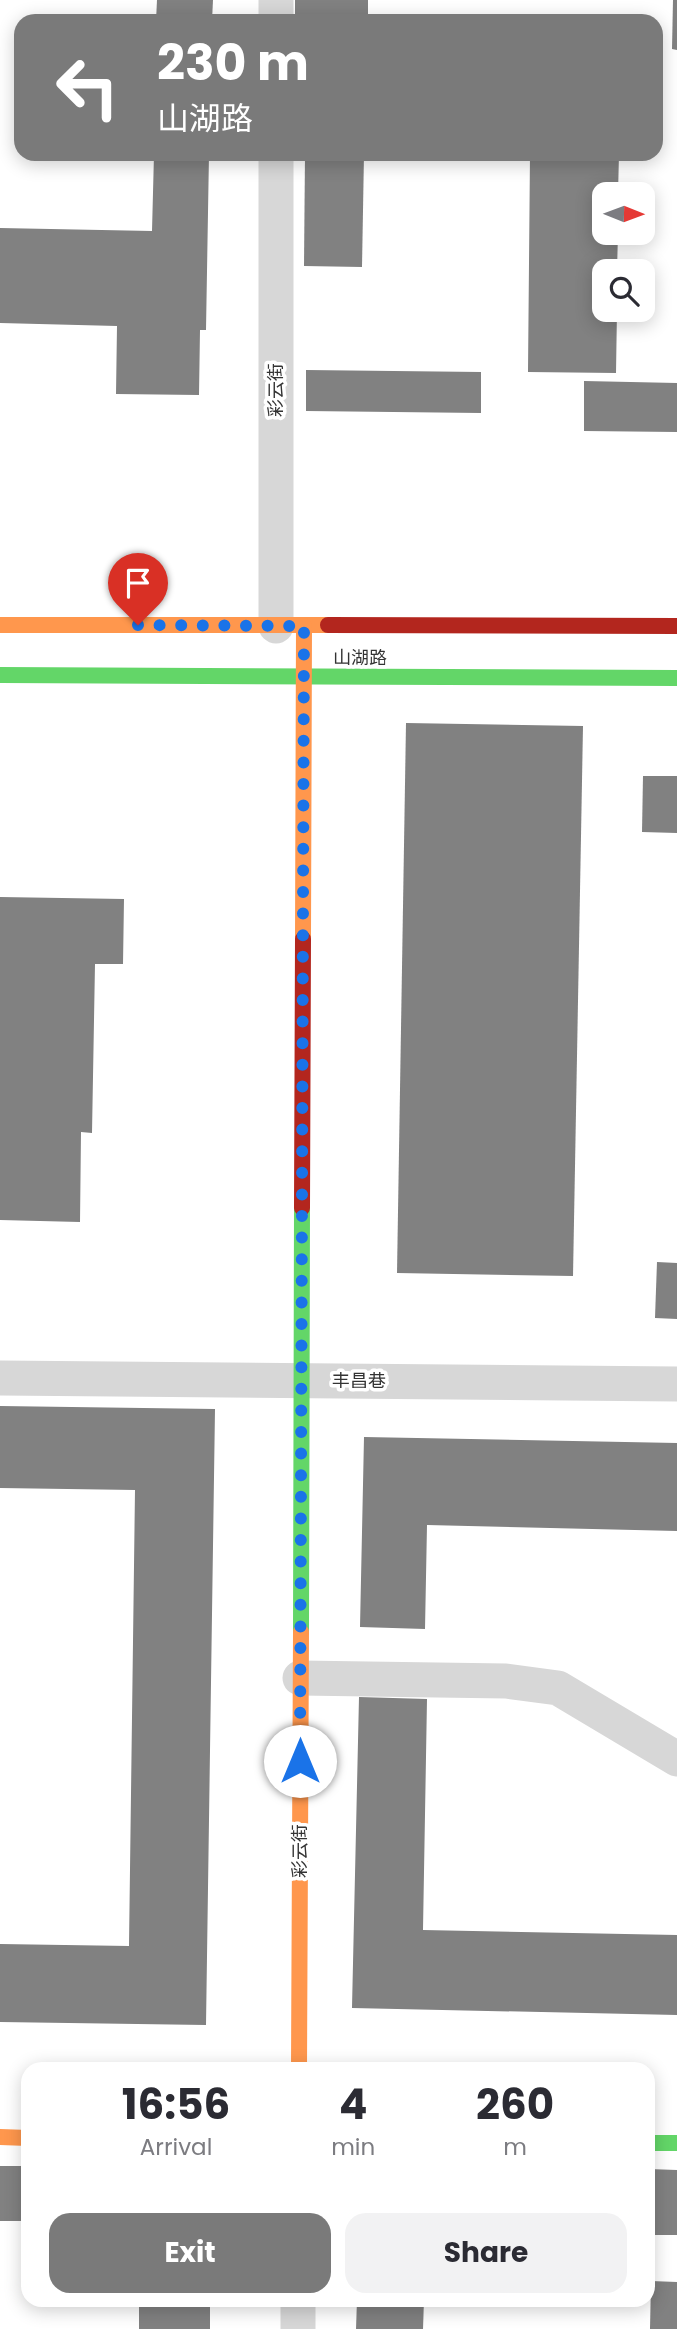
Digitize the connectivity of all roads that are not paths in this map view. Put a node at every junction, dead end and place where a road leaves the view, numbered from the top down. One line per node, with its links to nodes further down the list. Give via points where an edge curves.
1 (276, 161): 3 (street, 彩云街)
2 (0, 625): 3 (street, 山湖路)
3 (290, 626): 4 (street, 山湖路); 6 (street, 彩云街)
4 (677, 626)
5 (0, 676): 6 (street, 山湖路)
6 (303, 678): 7 (street, 山湖路); 9 (street, 彩云街)
7 (677, 678)
8 (0, 1378): 9 (street, 丰昌巷)
9 (301, 1381): 10 (street, 丰昌巷); 11 (street, 彩云街)
10 (677, 1384)
11 (300, 1678): 12 (street, via 506,1681 558,1688); 13 (street, 彩云街)
12 (677, 1759)
13 (299, 2062)
14 (0, 2137): 15 (street)
15 (21, 2137)
16 (655, 2143): 17 (street)
17 (677, 2143)
18 (298, 2307): 19 (street)
19 (298, 2329)

